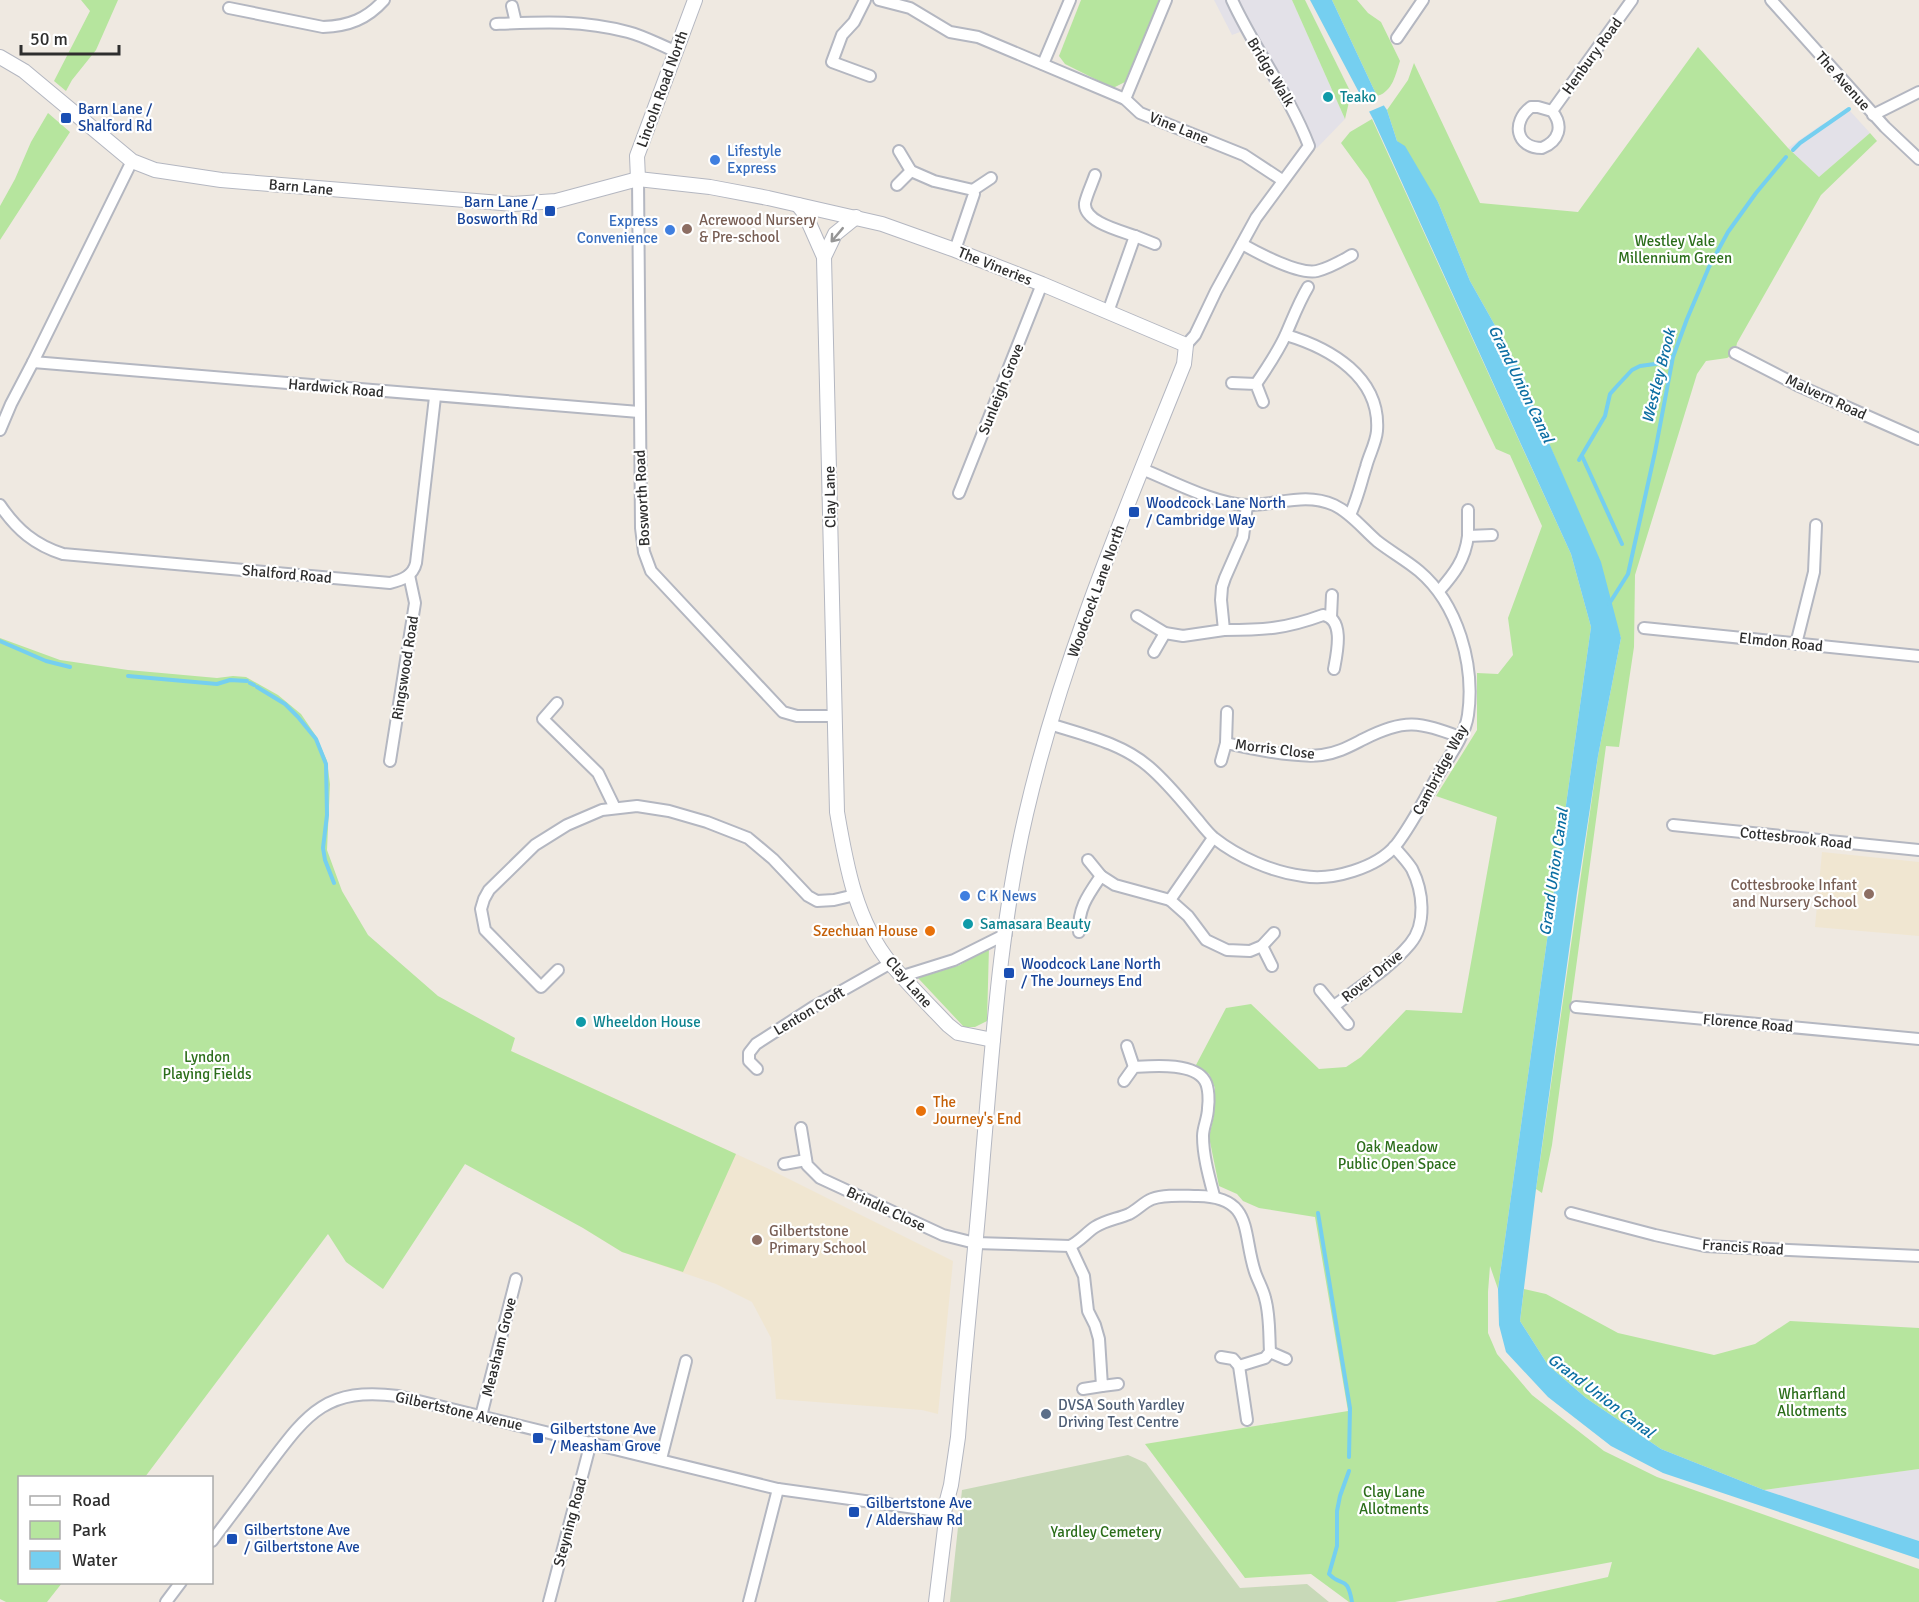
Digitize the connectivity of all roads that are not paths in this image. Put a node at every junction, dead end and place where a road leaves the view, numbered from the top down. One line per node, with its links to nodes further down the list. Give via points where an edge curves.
1 (384, 0): 12 (street, via 357,21 331,27)
2 (695, 0): 16 (street, Lincoln Road North)
3 (865, 0): 19 (street, via 842,35 832,62)
4 (879, 0): 18 (street, Vine Lane, via 910,8 950,32 978,37)
5 (1070, 0): 18 (street)
6 (1166, 0): 21 (street)
7 (1232, 0): 24 (street, Bridge Walk, via 1296,114)
8 (1423, 0): 15 (street)
9 (1632, 0): 22 (street, Henbury Road)
10 (1771, 0): 23 (street, The Avenue)
11 (512, 6): 13 (street)
12 (228, 8)
13 (516, 23): 14 (street); 16 (street, via 595,24)
14 (496, 24)
15 (1396, 38)
16 (675, 51): 31 (street, Lincoln Road North, via 637,156)
17 (0, 57): 27 (street, Barn Lane, via 31,77)
18 (1043, 64): 21 (street, Vine Lane)
19 (870, 76)
20 (1919, 92): 23 (street)
21 (1125, 99): 32 (street, Vine Lane, via 1140,113 1244,155)
22 (1552, 111)
23 (1873, 115): 26 (street, The Avenue)
24 (1309, 146): 32 (street, Woodcock Lane North)
25 (899, 151): 28 (street)
26 (1919, 159)
27 (132, 161): 31 (street, Barn Lane, via 195,178 513,204 556,201); 49 (street)
28 (912, 171): 33 (street); 34 (street, via 934,181)
29 (1095, 175): 37 (street, via 1085,206 1088,216)
30 (991, 178): 34 (street)
31 (638, 179): 35 (street, via 710,187); 54 (street, Bosworth Road)
32 (1282, 180): 39 (street, Woodcock Lane North)
33 (897, 185)
34 (973, 190): 40 (street)
35 (798, 205): 36 (street, The Vineries); 42 (street, Clay Lane)
36 (856, 217): 40 (street, The Vineries); 42 (street, one-way to 42, via 835,234)
37 (1135, 236): 38 (street); 45 (street)
38 (1155, 244)
39 (1242, 244): 41 (street, via 1260,255 1315,272); 47 (street, Woodcock Lane North, via 1195,335)
40 (955, 250): 43 (street, The Vineries)
41 (1352, 255)
42 (824, 257): 80 (street, Clay Lane)
43 (1042, 284): 45 (street, The Vineries); 58 (street, Sunleigh Grove)
44 (1308, 287): 46 (street)
45 (1108, 312): 47 (street, The Vineries)
46 (1286, 335): 51 (street); 62 (street, via 1309,341 1339,358 1362,382 1374,409 1377,434)
47 (1186, 345): 57 (street, Woodcock Lane North, via 1184,364)
48 (1735, 353): 56 (street, Malvern Road)
49 (33, 362): 52 (street, Hardwick Road); 55 (street)
50 (1232, 383): 51 (street)
51 (1256, 384): 53 (street)
52 (435, 397): 54 (street, Hardwick Road); 66 (street, via 415,570)
53 (1263, 402)
54 (639, 412): 80 (street, Bosworth Road, via 641,528 651,571 783,712)
55 (0, 430)
56 (1919, 439)
57 (1142, 469): 60 (street, Cambridge Way, via 1213,498); 81 (street, Woodcock Lane North, via 1088,606)
58 (959, 493)
59 (0, 505): 66 (street, Shalford Road, via 24,534 44,548 63,554 390,583)
60 (1247, 505): 62 (street, Cambridge Way, via 1311,499 1334,505); 72 (street, via 1244,537 1222,587)
61 (1468, 510): 65 (street)
62 (1350, 515): 67 (street, Cambridge Way)
63 (1816, 525): 74 (street, via 1814,572)
64 (1492, 535): 65 (street)
65 (1468, 536): 67 (street, via 1463,560)
66 (409, 575): 84 (street, Ringswood Road, via 415,603)
67 (1439, 591): 82 (street, Cambridge Way, via 1461,636 1468,679 1468,718)
68 (1332, 595): 70 (street)
69 (1137, 616): 73 (street)
70 (1331, 617): 72 (street, via 1323,615 1265,630); 77 (street, via 1338,645)
71 (1644, 628): 74 (street, Elmdon Road)
72 (1224, 630): 73 (street, via 1191,635)
73 (1166, 633): 75 (street)
74 (1796, 644): 76 (street, Elmdon Road)
75 (1154, 652)
76 (1919, 656)
77 (1334, 669)
78 (557, 703): 86 (street, via 543,719 598,773)
79 (1227, 712): 83 (street, Morris Close)
80 (834, 716): 93 (street, Clay Lane, via 837,812)
81 (1050, 724): 88 (street, Cambridge Way, via 1134,756 1172,789); 97 (street, Woodcock Lane North, via 1026,813)
82 (1460, 737): 83 (street, Morris Close, via 1413,723 1384,729 1339,752 1320,755); 89 (street, Cambridge Way, via 1415,818)
83 (1226, 743): 85 (street, Morris Close)
84 (390, 761)
85 (1221, 762)
86 (615, 807): 93 (street, via 637,806 669,812 734,831 773,859 800,890 817,901); 101 (street, via 567,825 535,845 484,899 485,930 541,987)
87 (1672, 825): 90 (street, Cottesbrook Road)
88 (1213, 838): 89 (street, Cambridge Way, via 1249,860 1303,876 1353,871); 94 (street)
89 (1394, 847): 104 (street, Rover Drive, via 1417,882 1421,897 1418,930 1411,944)
90 (1919, 850)
91 (1088, 860): 92 (street)
92 (1101, 876): 94 (street, via 1115,885); 95 (street, via 1082,904)
93 (855, 895): 99 (street, Clay Lane, via 873,937)
94 (1170, 900): 98 (street, via 1206,940 1218,947 1250,951)
95 (1079, 932)
96 (1274, 933): 98 (street)
97 (1005, 934): 102 (street, via 954,960); 108 (street, Woodcock Lane North)
98 (1262, 946): 100 (street)
99 (891, 963): 102 (street, Clay Lane); 111 (street, Lenton Croft, via 756,1044 749,1053 749,1061)
100 (1272, 966)
101 (558, 970)
102 (903, 976): 108 (street, Clay Lane, via 958,1033)
103 (1320, 990): 104 (street, Rover Drive)
104 (1334, 1006): 106 (street, Rover Drive)
105 (1576, 1007): 107 (street, Florence Road)
106 (1348, 1024)
107 (1919, 1039)
108 (993, 1040): 118 (street)
109 (1127, 1046): 110 (street)
110 (1134, 1067): 112 (street); 116 (street, via 1182,1068 1205,1081 1208,1110 1203,1135)
111 (757, 1070)
112 (1124, 1081)
113 (801, 1128): 114 (street)
114 (806, 1160): 115 (street); 118 (street, Brindle Close, via 820,1178 943,1235)
115 (784, 1164)
116 (1214, 1196): 119 (street, via 1152,1199 1129,1214 1094,1228); 122 (street, via 1238,1209 1244,1220 1255,1273 1268,1307)
117 (1571, 1213): 120 (street, Francis Road, via 1705,1245)
118 (975, 1243): 119 (street, Brindle Close); 135 (street, via 958,1437)
119 (1070, 1246): 128 (street, via 1084,1276 1088,1311 1099,1340)
120 (1919, 1256)
121 (516, 1279): 130 (street, Measham Grove)
122 (1270, 1352): 124 (street); 126 (street, via 1265,1358)
123 (1221, 1357): 126 (street, via 1233,1359)
124 (1286, 1359)
125 (686, 1361): 133 (street)
126 (1239, 1366): 131 (street)
127 (1118, 1384): 128 (street)
128 (1102, 1386): 129 (street)
129 (1083, 1389)
130 (481, 1416): 132 (street, Gilbertstone Avenue); 136 (street, Gilbertstone Avenue, via 375,1393 352,1395 324,1406 288,1437)
131 (1247, 1420)
132 (591, 1442): 133 (street, Gilbertstone Avenue); 139 (street, Steyning Road)
133 (661, 1459): 134 (street, Gilbertstone Avenue)
134 (778, 1489): 135 (street, Gilbertstone Avenue); 140 (street)
135 (944, 1512): 141 (street)
136 (213, 1540)
137 (180, 1584): 138 (street)
138 (166, 1602)
139 (549, 1602)
140 (749, 1602)
141 (936, 1602)

